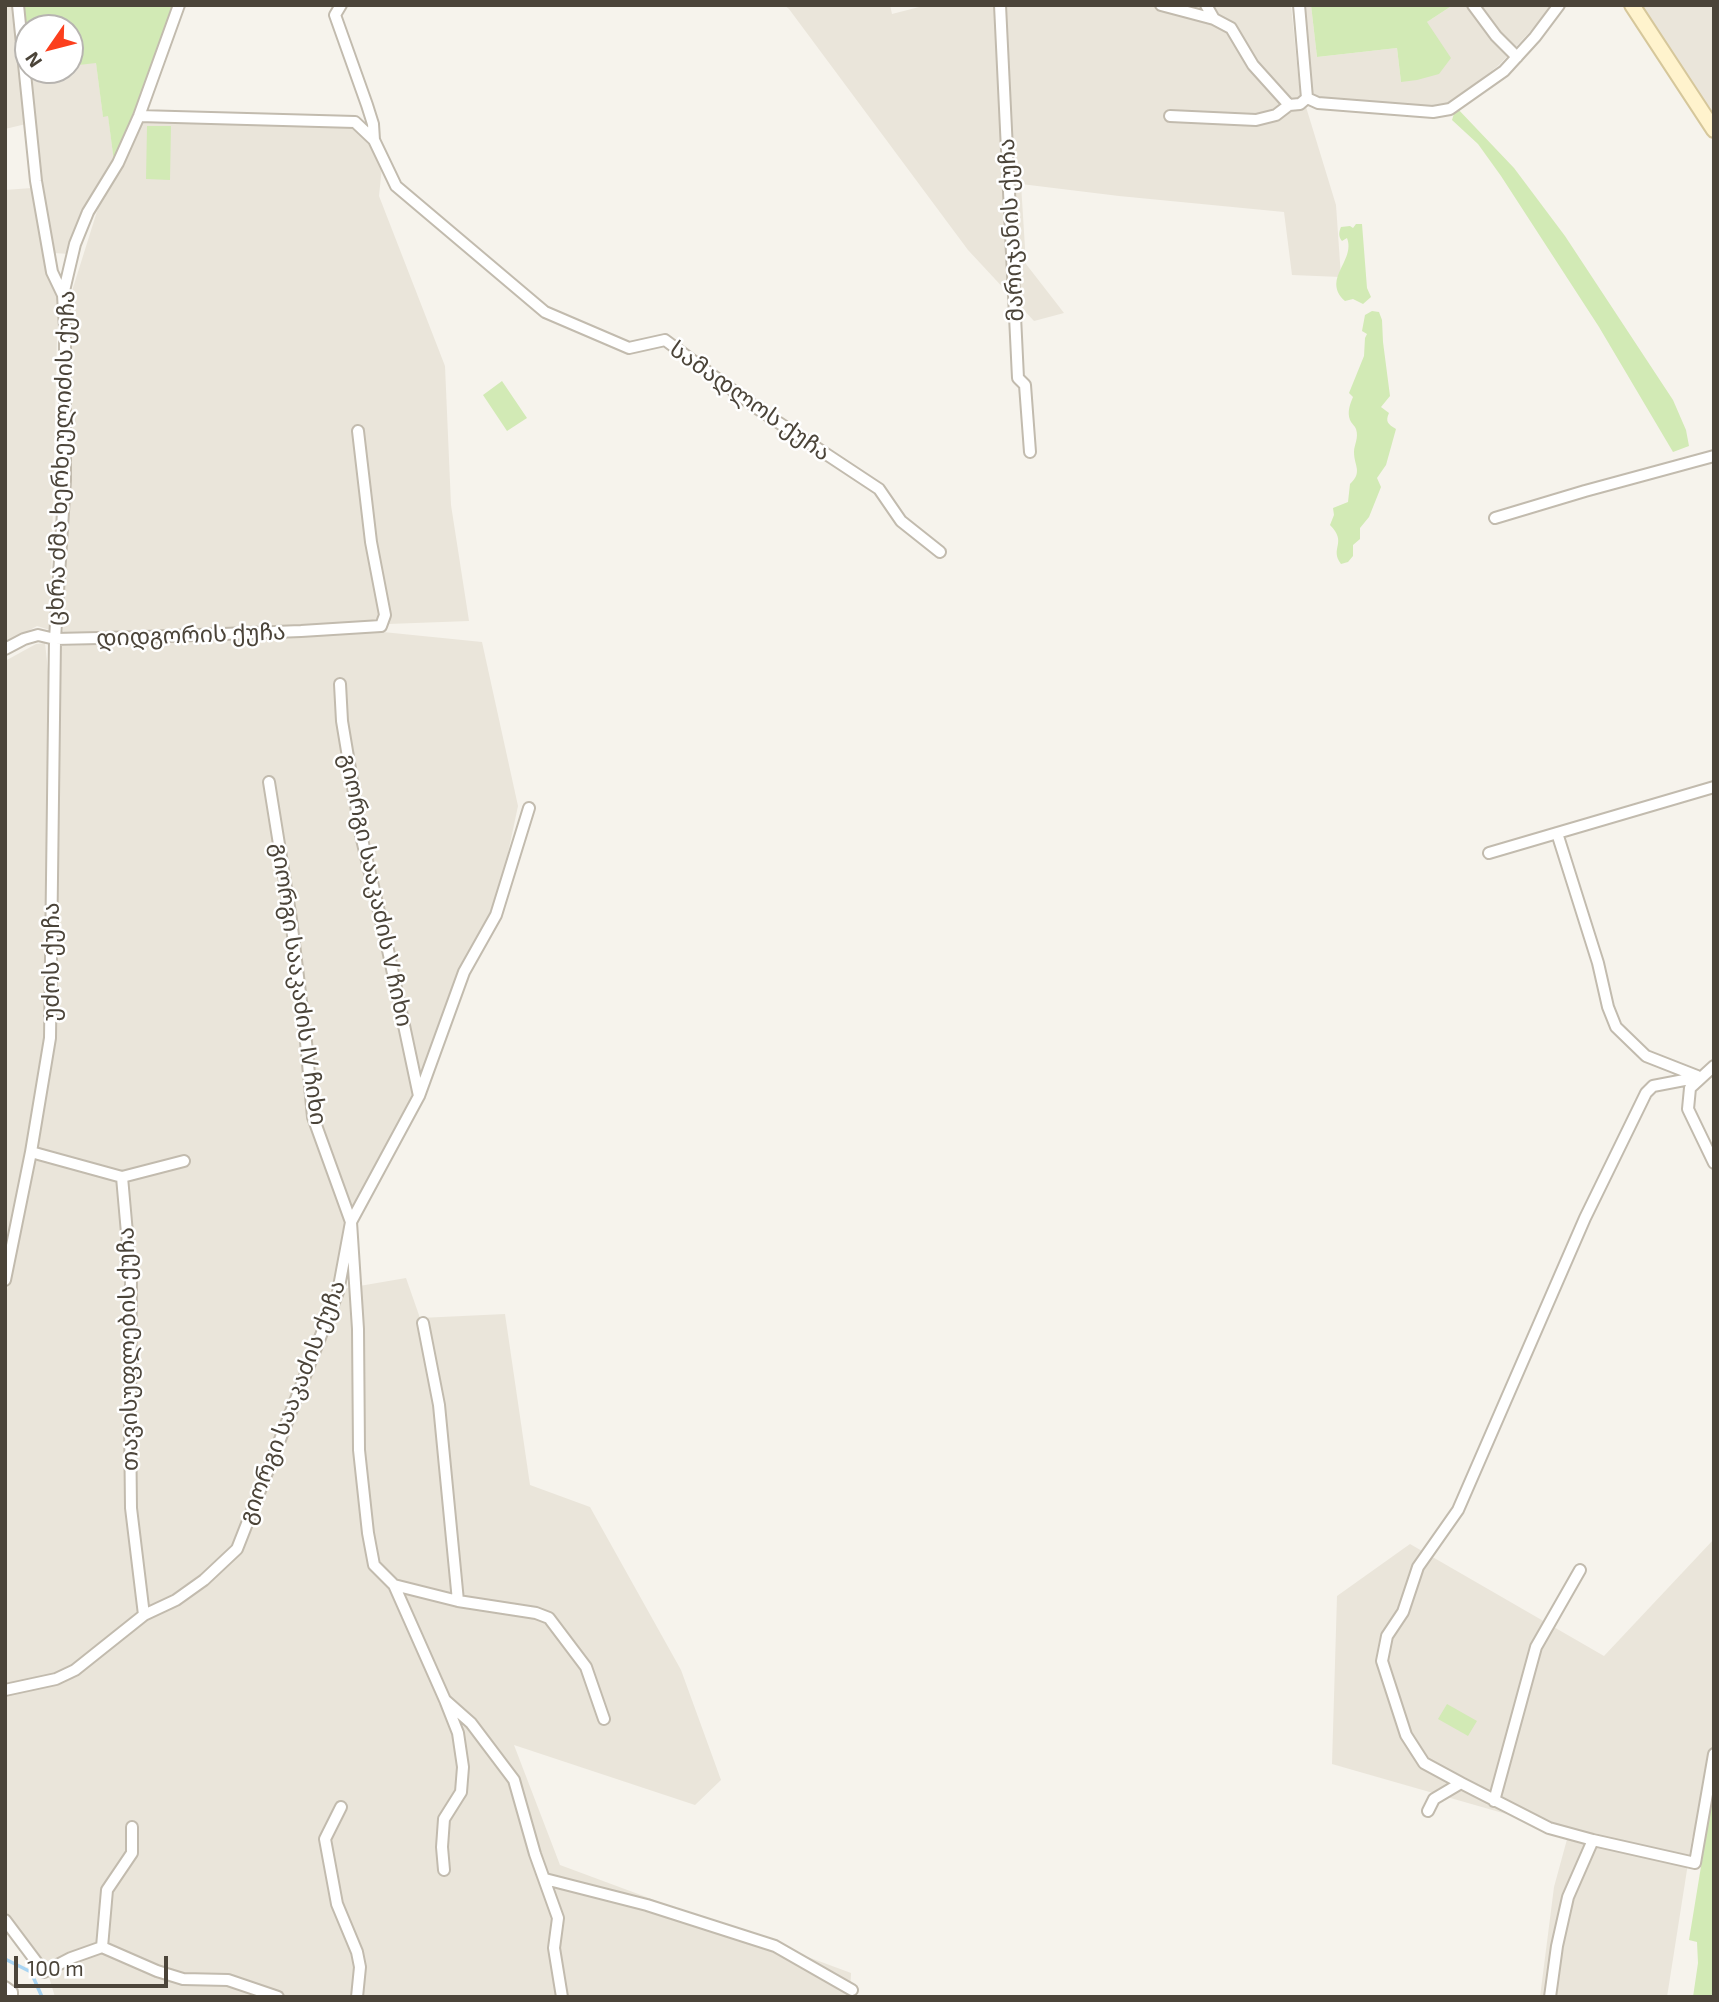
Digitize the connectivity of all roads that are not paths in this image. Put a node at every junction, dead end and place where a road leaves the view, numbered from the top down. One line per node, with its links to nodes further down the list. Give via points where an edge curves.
1 (18, 5): 19 (street, via 36,181 52,272)
2 (179, 5): 15 (street, ცხრა ძმა ხერხეულიძის ქუჩა)
3 (341, 5): 18 (street, სამადლოს ქუჩა, via 335,15 371,117)
4 (1000, 5): 21 (street, მარიჯანის ქუჩა, via 1018,378 1025,385)
5 (1161, 5): 11 (street)
6 (1206, 5): 11 (street)
7 (1299, 5): 13 (street)
8 (1473, 5): 12 (street)
9 (1632, 5): 17 (main road)
10 (1555, 7): 12 (street)
11 (1214, 19): 14 (street, via 1231,28 1253,65)
12 (1517, 57): 13 (street, via 1450,109 1395,110)
13 (1307, 99): 14 (street)
14 (1289, 105): 16 (street, via 1276,115 1256,120)
15 (139, 116): 18 (street, via 355,122); 19 (street, ცხრა ძმა ხერხეულიძის ქუჩა, via 118,163 88,212)
16 (1170, 117)
17 (1714, 130)
18 (374, 140): 24 (street, სამადლოს ქუჩა, via 396,186 545,312 629,348 665,340 879,489 901,521)
19 (63, 295): 25 (street, ცხრა ძმა ხერხეულიძის ქუჩა, via 65,480)
20 (358, 431): 25 (street, დიდგორის ქუჩა, via 385,615 381,625)
21 (1030, 452)
22 (1714, 457): 23 (street)
23 (1495, 518)
24 (940, 552)
25 (55, 639): 26 (street, დიდგორის ქუჩა, via 38,635); 36 (street, უძოს ქუჩა, via 50,1038)
26 (5, 649)
27 (340, 684): 35 (street, გიორგი სააკაძის V ჩიხი, via 361,835)
28 (269, 782): 40 (street, გიორგი სააკაძის IV ჩიხი, via 291,919 313,1116)
29 (1714, 787): 31 (street)
30 (529, 808): 35 (street, გიორგი სააკაძის ქუჩა, via 496,915 464,972)
31 (1557, 833): 32 (street); 34 (street, via 1616,1027 1646,1056)
32 (1489, 853)
33 (1714, 1066): 34 (street)
34 (1700, 1077): 38 (street, via 1690,1088 1688,1109); 51 (street, via 1653,1086 1646,1093 1585,1218 1458,1510 1418,1567 1403,1612 1387,1636 1382,1661 1406,1735 1424,1763)
35 (419, 1096): 40 (street, გიორგი სააკაძის ქუჩა)
36 (31, 1152): 39 (street); 41 (street, უძოს ქუჩა)
37 (184, 1161): 39 (street)
38 (1714, 1163)
39 (122, 1177): 46 (street, თავისუფლების ქუჩა, via 131,1278 131,1508)
40 (351, 1222): 44 (street, via 359,1450 368,1533 374,1565); 46 (street, გიორგი სააკაძის ქუჩა, via 338,1292 237,1549 176,1600)
41 (5, 1280)
42 (423, 1323): 45 (street, via 439,1405)
43 (1580, 1570): 52 (street, via 1536,1647)
44 (394, 1585): 45 (street); 48 (street)
45 (458, 1601): 49 (street, via 549,1618 586,1667)
46 (144, 1615): 47 (street, გიორგი სააკაძის ქუჩა, via 75,1670)
47 (5, 1690)
48 (445, 1700): 57 (street, via 458,1733 463,1767 461,1792 444,1819); 58 (street, via 471,1723 514,1780)
49 (604, 1719)
50 (1714, 1754): 56 (street, via 1695,1863)
51 (1461, 1783): 52 (street); 54 (street, via 1434,1799)
52 (1494, 1801): 56 (street, via 1549,1828)
53 (341, 1807): 65 (street, via 325,1839 337,1904 360,1966)
54 (1428, 1811)
55 (132, 1827): 60 (street, via 132,1853 107,1890)
56 (1593, 1840): 67 (street, via 1569,1897)
57 (444, 1870)
58 (545, 1879): 62 (street, via 647,1905 775,1946); 66 (street, via 558,1918 554,1948)
59 (5, 1920): 60 (street, via 44,1972)
60 (102, 1947): 64 (street, via 183,1979 228,1980)
61 (5, 1987): 63 (street)
62 (852, 1990)
63 (12, 1997)
64 (278, 1997)
65 (357, 1997)
66 (562, 1997)
67 (1550, 1997)

